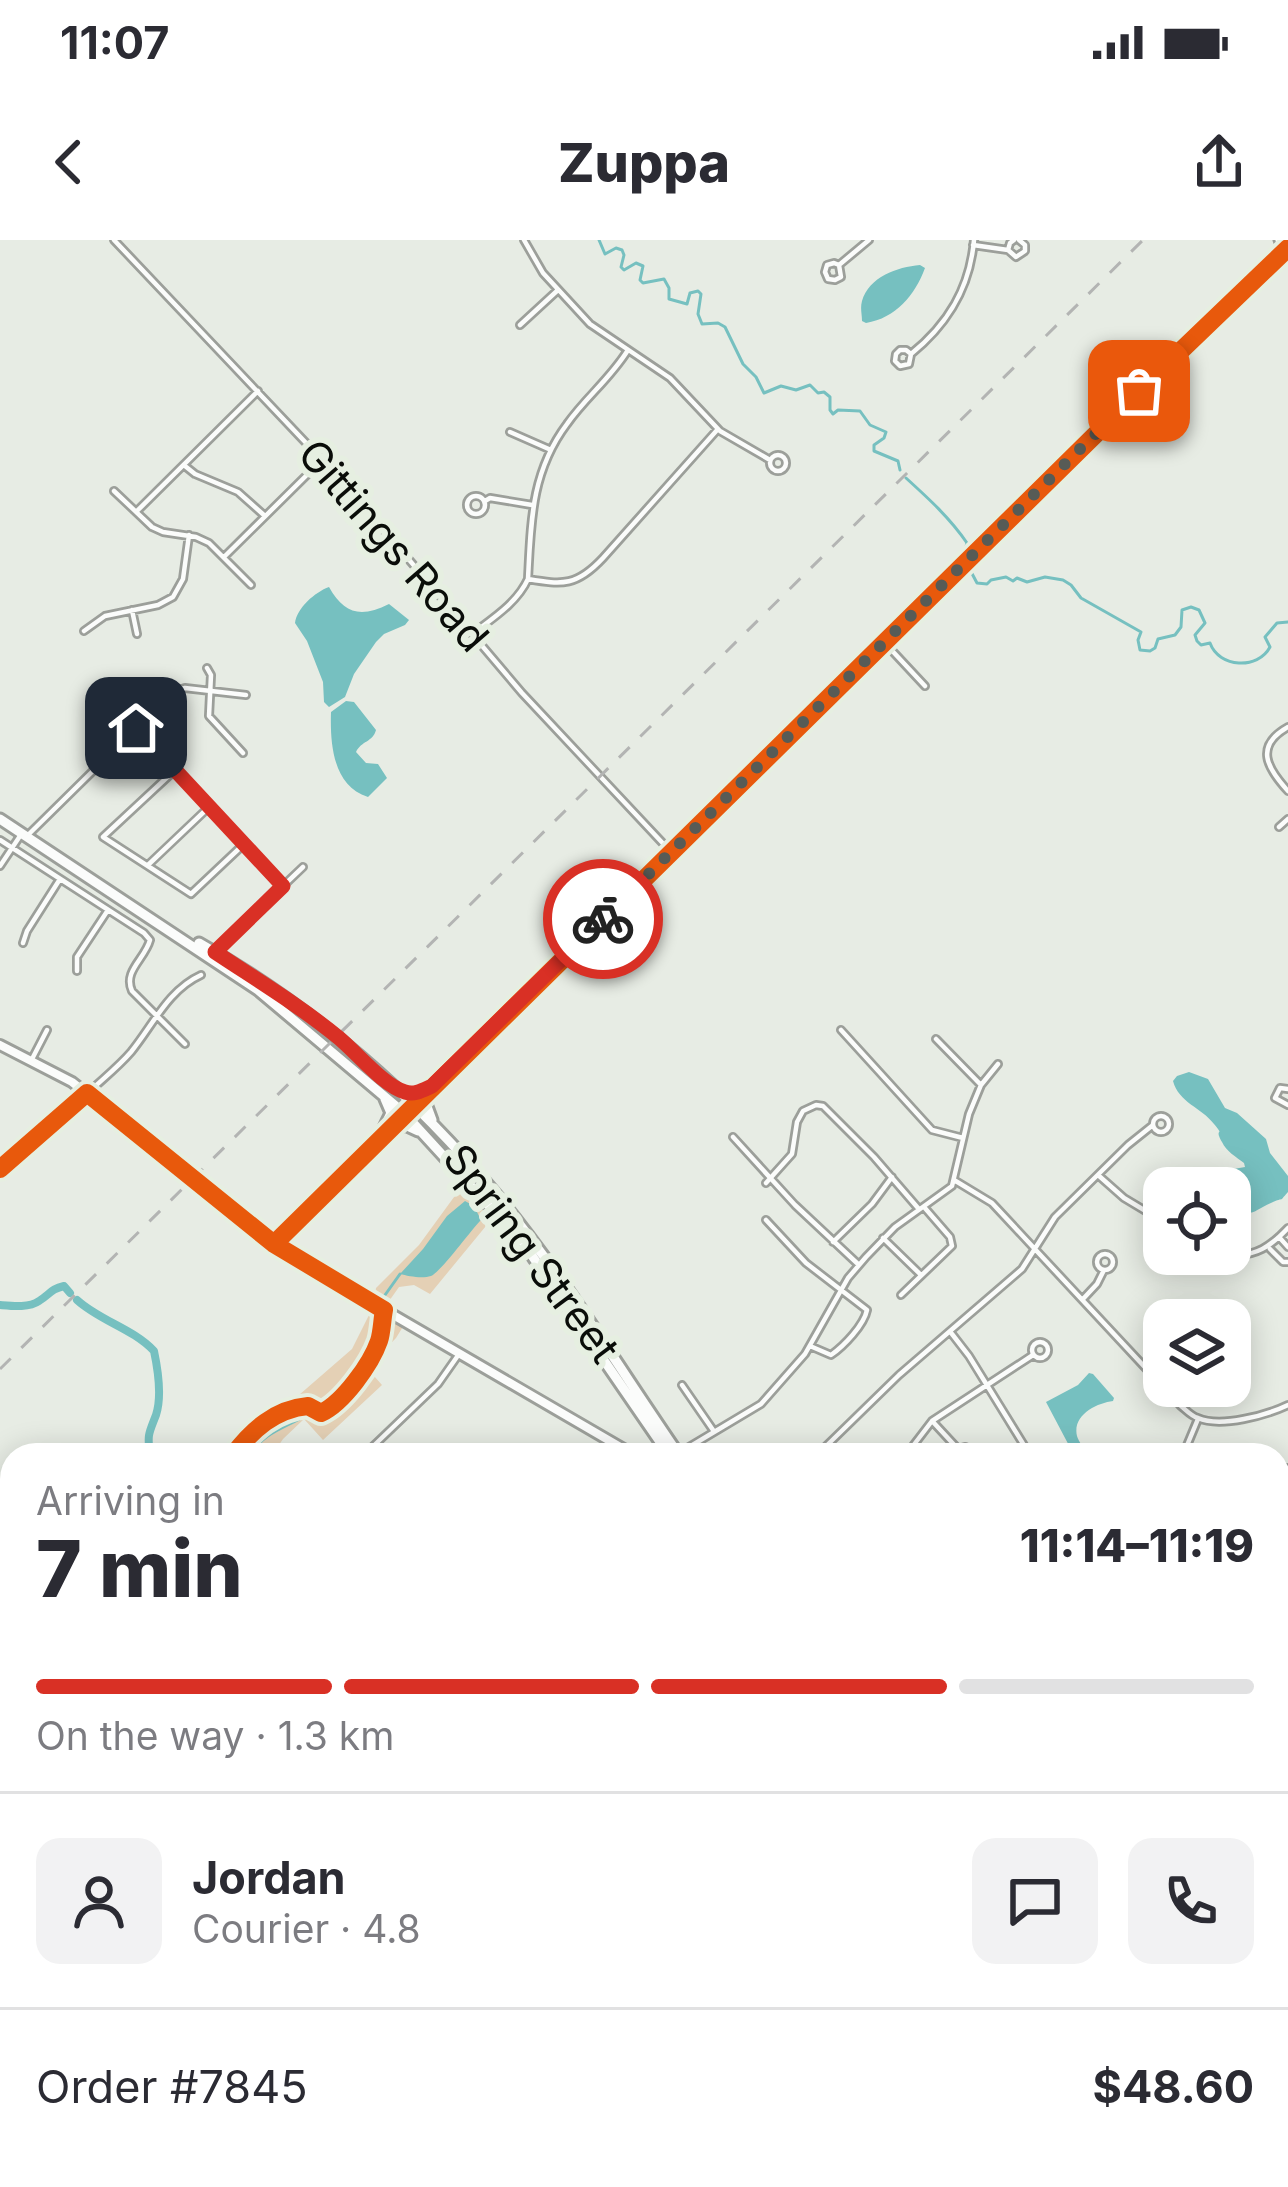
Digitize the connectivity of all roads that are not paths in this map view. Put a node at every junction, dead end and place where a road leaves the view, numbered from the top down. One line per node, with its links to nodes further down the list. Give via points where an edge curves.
1 (114, 240): 14 (street, Gittings Road)
2 (524, 240): 10 (street)
3 (869, 240): 9 (street)
4 (1016, 240): 8 (street); 8 (street, via 1025,248 1021,256)
5 (1280, 240): 7 (main road)
6 (974, 242): 8 (street); 13 (street, via 953,308)
7 (1288, 247): 34 (street)
8 (1008, 250)
9 (839, 265)
10 (558, 290): 11 (street); 12 (street)
11 (520, 325)
12 (628, 350): 15 (street, via 670,378); 17 (street)
13 (910, 354)
14 (258, 391): 18 (street, Gittings Road); 20 (street)
15 (718, 428): 19 (street); 28 (street, via 582,578)
16 (510, 432): 17 (street)
17 (551, 450): 23 (street)
18 (322, 460): 25 (street); 33 (street, Gittings Road)
19 (770, 460)
20 (184, 464): 24 (street); 25 (street, via 238,491)
21 (114, 490): 24 (street)
22 (483, 501): 23 (street)
23 (532, 505): 28 (street)
24 (136, 512): 26 (street, via 157,530)
25 (265, 516): 27 (street)
26 (189, 535): 27 (street); 30 (street, via 177,592)
27 (224, 557): 29 (street)
28 (528, 579): 33 (street)
29 (251, 585)
30 (132, 610): 31 (street); 32 (street)
31 (84, 631)
32 (137, 634)
33 (472, 634): 53 (street, Gittings Road)
34 (884, 642): 36 (street); 53 (street)
35 (207, 668): 37 (street)
36 (925, 686)
37 (209, 691): 38 (street); 41 (street, via 177,690); 42 (street, via 208,716)
38 (246, 695)
39 (120, 711): 41 (street)
40 (1288, 727): 44 (street, via 1271,741 1267,758)
41 (136, 728): 43 (street); 49 (street)
42 (244, 753)
43 (175, 770): 45 (street); 54 (street, via 103,837)
44 (1288, 790)
45 (209, 807): 51 (street); 54 (street)
46 (0, 819): 49 (main road, Spring Street)
47 (1288, 819): 48 (street)
48 (1279, 827)
49 (24, 835): 52 (street); 61 (main road, Spring Street)
50 (0, 840): 52 (street)
51 (244, 844): 54 (street, via 191,894); 58 (street)
52 (12, 848): 55 (street); 57 (street)
53 (670, 852): 75 (street)
54 (147, 865)
55 (0, 866)
56 (303, 867): 58 (street)
57 (60, 880): 59 (street); 60 (street)
58 (283, 886): 61 (street)
59 (108, 910): 62 (street, via 77,957); 64 (street, via 150,940 128,984)
60 (23, 943)
61 (213, 954): 71 (main road, Spring Street); 73 (main road, Spring Street, via 337,1036)
62 (77, 971)
63 (201, 975): 64 (street)
64 (157, 1016): 68 (street); 78 (street)
65 (47, 1030): 70 (street)
66 (841, 1030): 86 (street, via 932,1130)
67 (936, 1039): 74 (street)
68 (185, 1044)
69 (0, 1045): 70 (street)
70 (31, 1061): 78 (street)
71 (345, 1061): 76 (main road, Spring Street); 80 (main road)
72 (998, 1064): 74 (street)
73 (392, 1085): 75 (main road, via 410,1093); 80 (main road, Spring Street)
74 (981, 1085): 86 (street)
75 (432, 1086): 80 (street); 82 (main road, via 425,1106)
76 (375, 1087): 80 (main road, Spring Street); 85 (main road, via 391,1113)
77 (1288, 1089): 79 (street, via 1275,1098)
78 (87, 1094): 87 (street); 100 (street)
79 (1288, 1105)
80 (408, 1109): 82 (main road, Spring Street); 83 (main road, Spring Street); 85 (street); 92 (main road)
81 (1153, 1125): 88 (street)
82 (442, 1134): 92 (main road, Spring Street)
83 (424, 1135): 85 (main road, via 404,1125); 124 (main road, Spring Street, via 524,1244)
84 (733, 1137): 90 (street)
85 (379, 1138): 100 (street)
86 (963, 1138): 91 (street)
87 (0, 1169)
88 (1098, 1175): 94 (street); 103 (street)
89 (892, 1178): 90 (street, via 830,1109 816,1105 799,1116 792,1154); 93 (street); 99 (street)
90 (768, 1180): 99 (street)
91 (954, 1180): 93 (street); 103 (street, via 982,1194)
92 (486, 1183): 125 (main road, Spring Street)
93 (922, 1208): 98 (street); 108 (street, via 952,1246)
94 (1143, 1209)
95 (766, 1220): 109 (street)
96 (1288, 1228): 97 (street)
97 (1279, 1237): 101 (street); 102 (street)
98 (883, 1238): 106 (street); 108 (street)
99 (833, 1242): 106 (street)
100 (274, 1244): 114 (street)
101 (1288, 1246)
102 (1268, 1247): 104 (street); 105 (street)
103 (1035, 1249): 111 (street); 112 (street)
104 (1251, 1253)
105 (1288, 1262)
106 (859, 1265): 109 (street)
107 (1104, 1270): 111 (street)
108 (921, 1276): 110 (street)
109 (840, 1292): 113 (street); 113 (street, via 867,1316 832,1355)
110 (901, 1294)
111 (1083, 1299): 119 (street)
112 (950, 1332): 117 (street); 127 (street)
113 (810, 1346): 121 (street, via 761,1404)
114 (459, 1354): 122 (street); 123 (street)
115 (1033, 1355): 117 (street)
116 (682, 1385): 121 (street)
117 (988, 1386): 120 (street); 130 (street)
118 (1288, 1405): 119 (street, via 1263,1416)
119 (1198, 1419): 131 (street)
120 (932, 1421): 128 (street); 129 (street)
121 (713, 1430): 126 (street)
122 (377, 1443)
123 (613, 1443)
124 (667, 1443)
125 (668, 1443)
126 (694, 1443)
127 (829, 1443)
128 (915, 1443)
129 (950, 1443)
130 (1023, 1443)
131 (1188, 1443)
132 (64, 2187): 133 (street)
133 (81, 2187)

